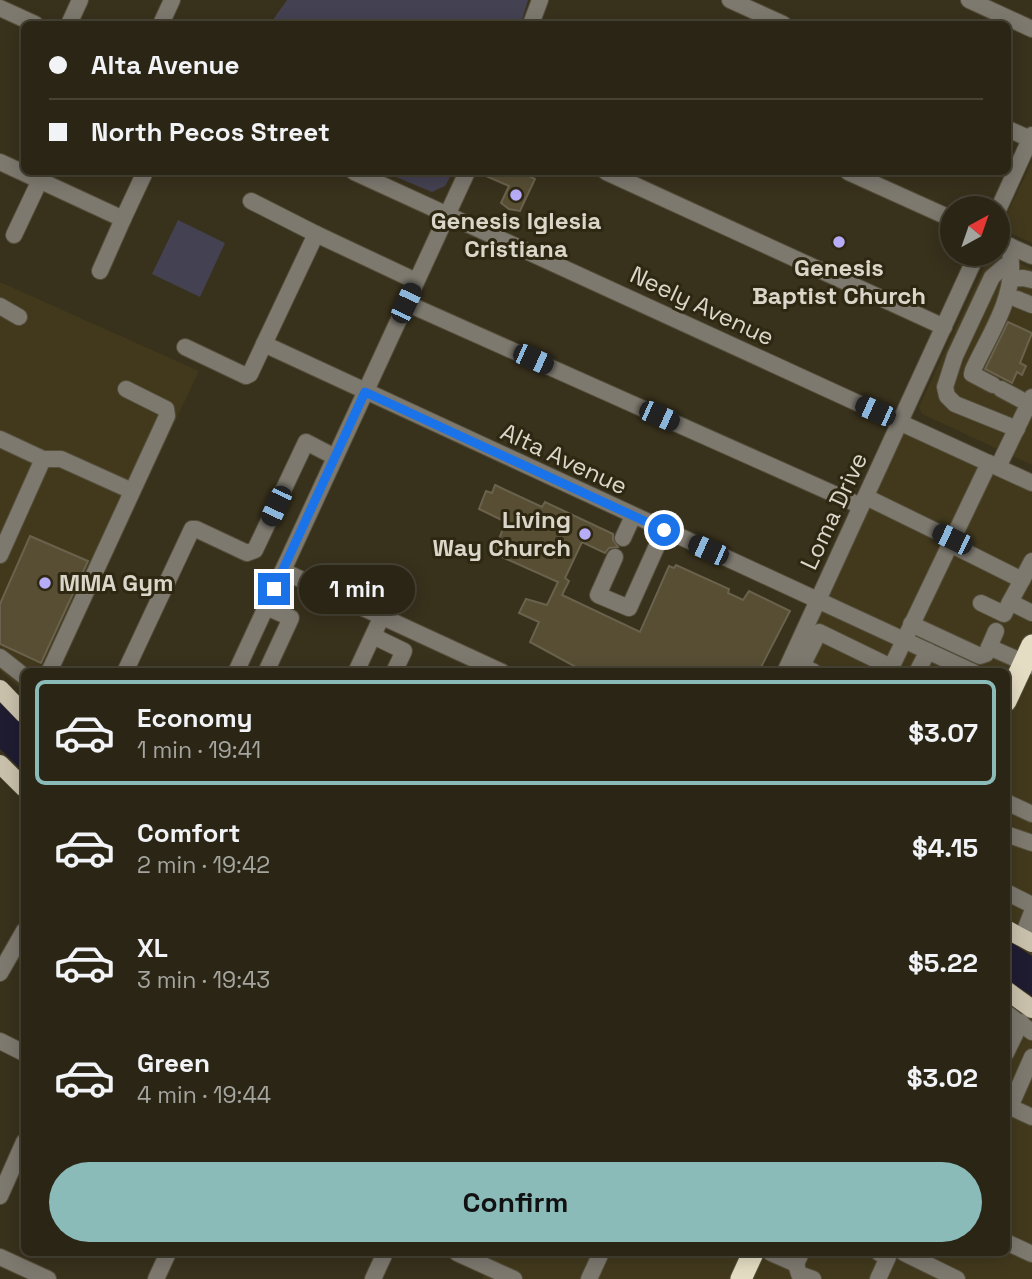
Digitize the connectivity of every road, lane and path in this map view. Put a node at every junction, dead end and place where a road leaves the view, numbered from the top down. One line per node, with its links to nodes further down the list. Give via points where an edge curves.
1 (80, 0): 8 (street)
2 (172, 0): 9 (street)
3 (730, 0): 11 (street)
4 (969, 0): 12 (street)
5 (541, 2): 10 (street)
6 (0, 8): 7 (street)
7 (28, 21)
8 (70, 21)
9 (162, 21)
10 (532, 21)
11 (776, 21)
12 (1032, 29)
13 (1011, 130): 14 (street)
14 (1031, 137): 24 (street)
15 (0, 162): 16 (street)
16 (21, 164)
17 (34, 175): 23 (street)
18 (144, 175): 28 (street)
19 (360, 175): 27 (street, Neely Avenue)
20 (466, 175): 27 (street)
21 (613, 175): 42 (street)
22 (855, 175): 26 (street)
23 (40, 180): 28 (street); 30 (street)
24 (1004, 196)
25 (251, 201): 29 (street)
26 (940, 214)
27 (447, 215): 38 (street); 48 (street, Neely Avenue)
28 (123, 219): 35 (street)
29 (316, 234): 38 (street); 43 (street)
30 (14, 235)
31 (1010, 246): 32 (street)
32 (1032, 256)
33 (972, 266): 42 (street, Loma Drive)
34 (1010, 266): 36 (street)
35 (100, 271)
36 (1011, 271): 37 (street); 47 (street, via 1006,298 972,374); 49 (street, via 992,277 945,387 956,404)
37 (1032, 280)
38 (416, 281): 39 (street)
39 (406, 303): 46 (street); 56 (street)
40 (0, 306): 41 (street)
41 (19, 317)
42 (944, 327): 48 (street, Loma Drive)
43 (264, 344): 44 (street, via 246,376); 46 (street, Alta Avenue)
44 (185, 347)
45 (126, 389): 55 (street, via 166,409 167,416)
46 (365, 392): 51 (street); 57 (street, Alta Avenue)
47 (1030, 400): 49 (street)
48 (900, 422): 53 (street, Neely Avenue); 56 (street, Loma Drive)
49 (1017, 429): 53 (street)
50 (0, 439): 52 (street)
51 (335, 457): 64 (street); 81 (street, via 306,442 255,550 247,553 192,529)
52 (43, 458): 55 (street, via 61,458); 61 (street)
53 (994, 465): 54 (street, Neely Avenue); 60 (street)
54 (1032, 483)
55 (132, 492): 80 (street)
56 (863, 501): 60 (street); 66 (street, Loma Drive)
57 (633, 516): 58 (street, Alta Avenue); 59 (street)
58 (664, 530): 62 (street, via 629,608 598,595); 66 (street, Alta Avenue)
59 (623, 538)
60 (951, 541): 65 (street); 72 (street)
61 (0, 555)
62 (615, 557)
63 (1032, 562): 65 (street)
64 (283, 571): 69 (street); 71 (street)
65 (1022, 580): 67 (street)
66 (818, 601): 75 (street, Alta Avenue); 87 (street, Loma Drive)
67 (1010, 602): 68 (street, via 1004,614); 70 (street)
68 (981, 603)
69 (266, 607): 82 (street); 83 (street, via 291,618)
70 (1032, 613)
71 (382, 616): 74 (street); 86 (street)
72 (911, 624): 75 (street); 76 (street, via 981,656)
73 (996, 631): 76 (street)
74 (373, 636): 84 (street); 85 (street, via 404,651)
75 (903, 640): 77 (street, Alta Avenue); 90 (street)
76 (989, 646): 79 (street)
77 (928, 651): 91 (street); 92 (street, Alta Avenue)
78 (0, 657): 93 (street)
79 (1029, 658): 95 (highway)
80 (51, 668)
81 (127, 668)
82 (238, 668)
83 (267, 668)
84 (358, 668)
85 (396, 668)
86 (493, 668)
87 (787, 668)
88 (806, 668): 89 (street, via 802,666 819,632)
89 (891, 668)
90 (896, 668)
91 (920, 668)
92 (964, 668)
93 (21, 674)
94 (0, 689): 96 (main road)
95 (1010, 689)
96 (21, 711)
97 (2, 771): 98 (main road)
98 (21, 786)
99 (1010, 804): 100 (street)
100 (1032, 814)
101 (1010, 835): 102 (street)
102 (1032, 843)
103 (1010, 895): 104 (street)
104 (1032, 913): 106 (street)
105 (21, 936): 107 (street)
106 (1020, 937)
107 (0, 973)
108 (1010, 996): 110 (main road)
109 (1010, 1014): 110 (street)
110 (1028, 1021): 112 (street)
111 (0, 1041): 113 (street)
112 (1010, 1047)
113 (21, 1052)
114 (1032, 1057): 115 (street)
115 (1010, 1102)
116 (1010, 1107): 117 (street)
117 (1032, 1117)
118 (21, 1149): 119 (street)
119 (0, 1196)
120 (1010, 1244): 121 (street)
121 (1032, 1254)
122 (0, 1256): 131 (street)
123 (167, 1256): 132 (street)
124 (384, 1256): 133 (street)
125 (464, 1256): 134 (street)
126 (600, 1256): 135 (street)
127 (886, 1256): 137 (street)
128 (910, 1256): 130 (street)
129 (799, 1259): 136 (street, via 799,1273)
130 (950, 1278)
131 (48, 1279)
132 (156, 1279)
133 (373, 1279)
134 (514, 1279)
135 (589, 1279)
136 (813, 1279)
137 (878, 1279)

